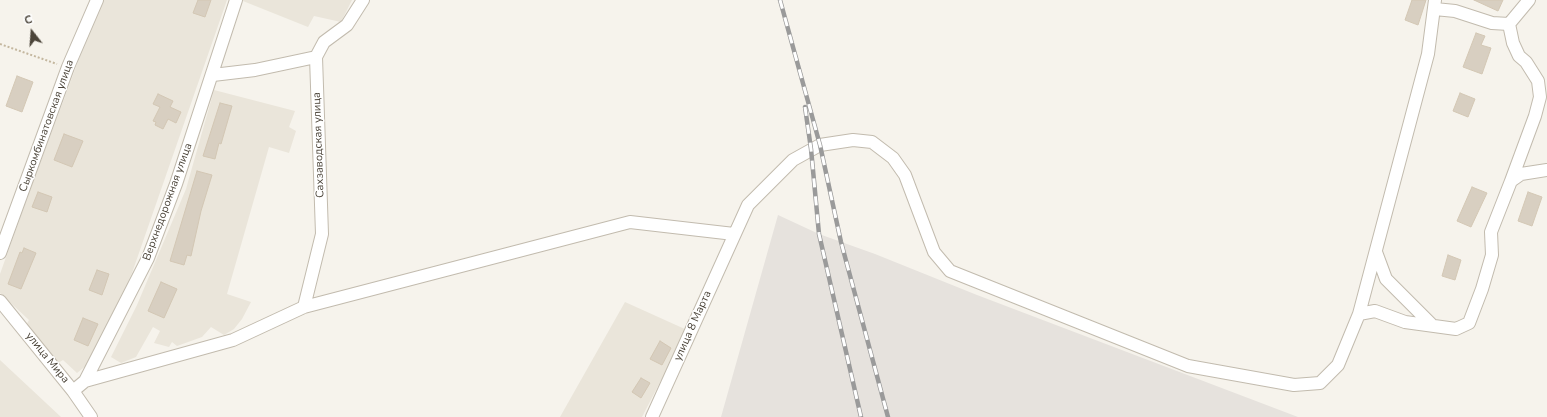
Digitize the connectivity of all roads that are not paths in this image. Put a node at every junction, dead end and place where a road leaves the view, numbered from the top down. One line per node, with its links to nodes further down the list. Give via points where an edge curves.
1 (97, 0): 13 (street, Сыркомбинатовская улица, via 68,67)
2 (236, 0): 8 (street, Верхнедорожная улица)
3 (362, 0): 7 (street, via 347,25 324,42)
4 (1529, 0): 6 (street)
5 (1436, 5): 6 (street, via 1492,23); 12 (street, улица 8 Марта, via 1428,54)
6 (1510, 24): 10 (street, via 1513,43 1519,56 1538,81 1540,97)
7 (316, 57): 8 (street, via 255,70); 15 (street, Сахзаводская улица, via 322,234)
8 (213, 74): 18 (street, Верхнедорожная улица, via 148,258)
9 (1547, 170): 10 (street, via 1521,174)
10 (1511, 181): 17 (street, via 1491,232 1492,255 1469,323 1456,329)
11 (734, 234): 15 (street, via 630,222); 16 (street, улица 8 Марта, via 748,205 793,160 820,145 853,140 872,142 893,158 905,175 934,252 950,271 1188,366 1294,385 1320,383 1338,365); 21 (street, улица 8 Марта)
12 (1376, 252): 16 (street, улица 8 Марта); 17 (street, via 1386,279)
13 (0, 253)
14 (0, 301): 19 (street, улица Мира)
15 (304, 306): 18 (street, via 233,340)
16 (1359, 314): 17 (street, via 1374,310 1405,322)
17 (1431, 324)
18 (85, 381): 19 (street, Верхнедорожная улица)
19 (73, 391): 20 (street, улица Мира)
20 (91, 417)
21 (652, 417)

